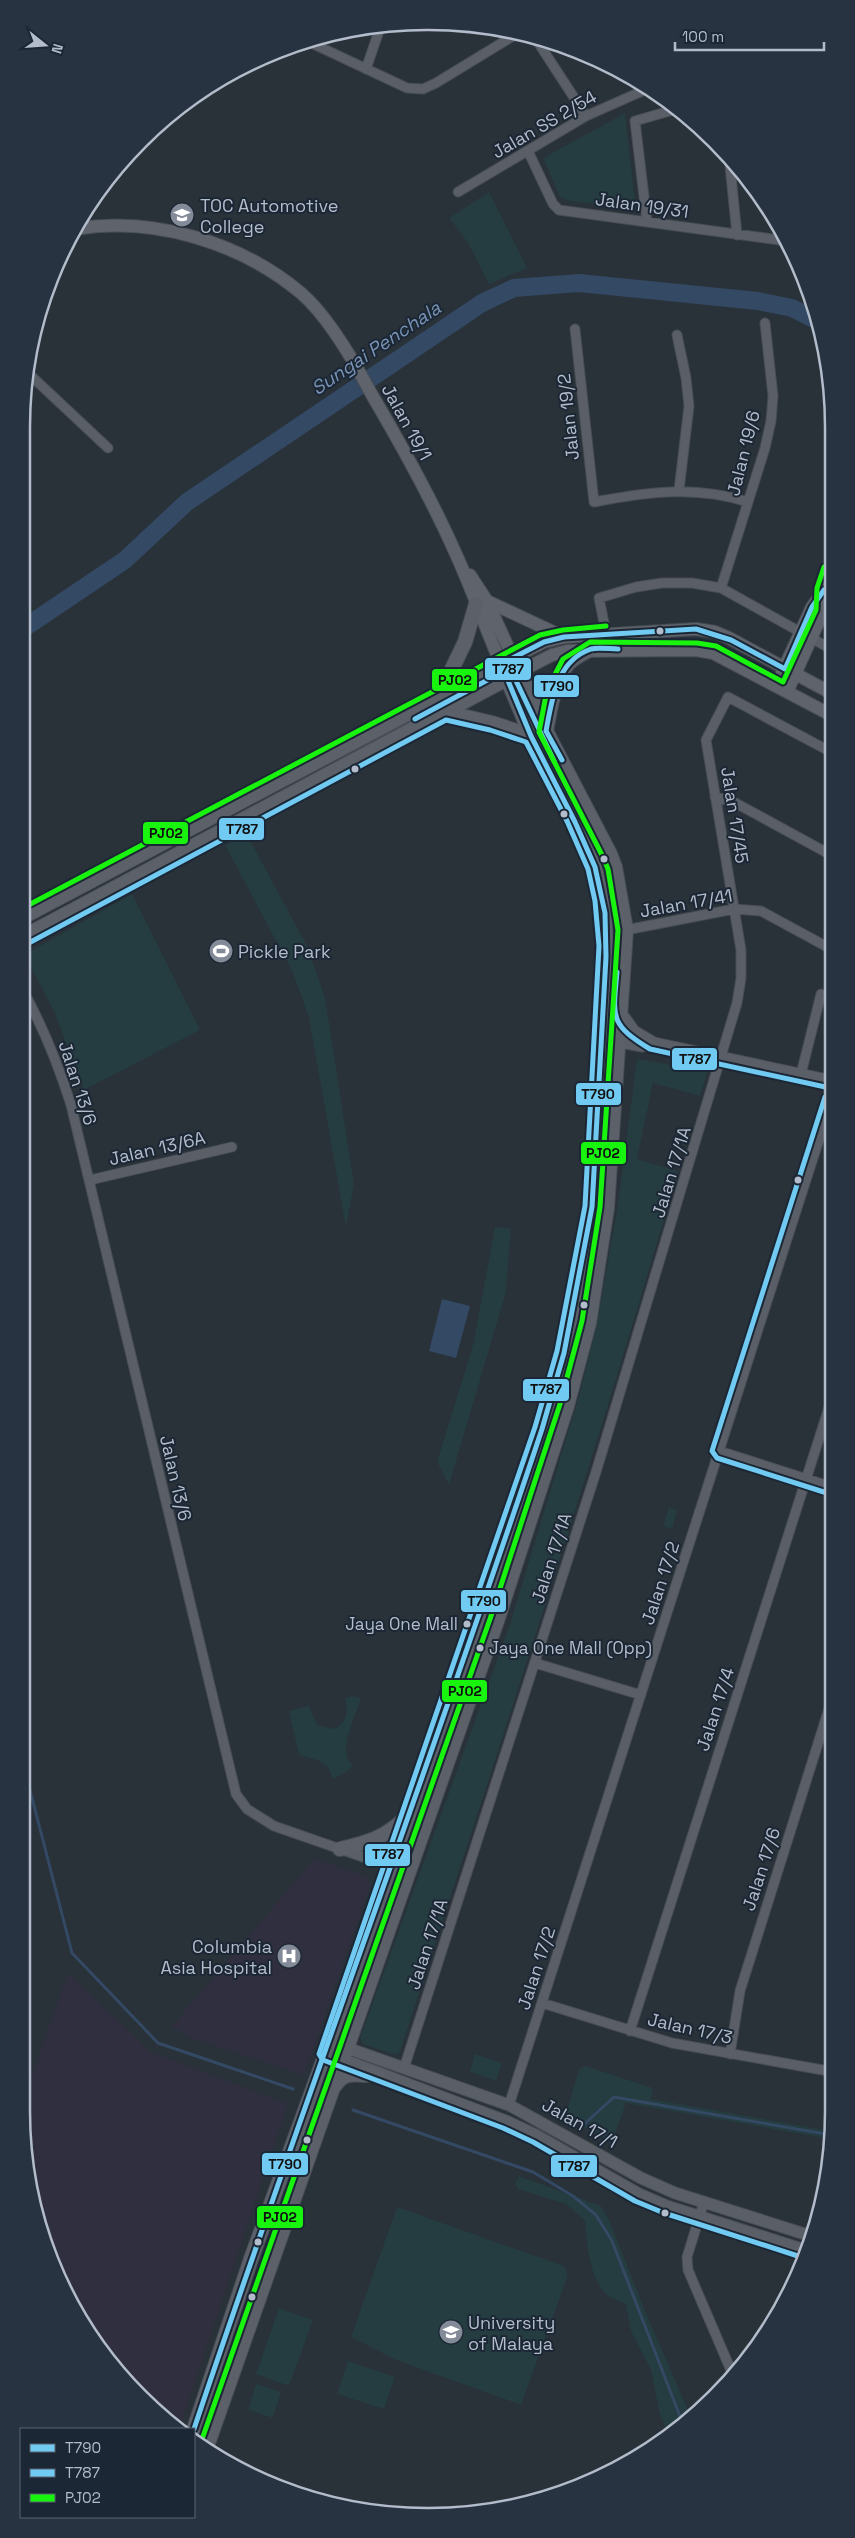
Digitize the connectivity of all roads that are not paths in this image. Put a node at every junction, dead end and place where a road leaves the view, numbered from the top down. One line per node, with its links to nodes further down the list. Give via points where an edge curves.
1 (378, 33): 5 (street)
2 (508, 39): 5 (street, via 423,88 407,88)
3 (319, 46): 5 (street)
4 (541, 47): 8 (street)
5 (366, 69)
6 (640, 92): 8 (street, Jalan SS 2/54)
7 (668, 111): 12 (street, via 635,120)
8 (586, 116): 9 (street, Jalan SS 2/54)
9 (528, 150): 11 (street, Jalan SS 2/54); 12 (street, Jalan 19/31, via 553,204 559,210)
10 (730, 171): 14 (street)
11 (458, 192)
12 (647, 222): 14 (street, Jalan 19/31)
13 (84, 228): 25 (main road, Jalan 19/1, via 158,227 230,250 278,276 302,294 354,362)
14 (737, 234): 15 (street, Jalan 19/31)
15 (778, 240)
16 (766, 323): 22 (street, Jalan 19/6, via 773,396 771,421)
17 (575, 329): 21 (street, Jalan 19/2, via 594,502)
18 (677, 335): 21 (street, via 689,406)
19 (33, 378): 20 (street)
20 (108, 448)
21 (679, 490): 22 (street, via 717,494)
22 (748, 502): 24 (street, Jalan 19/6)
23 (825, 587): 27 (main road, via 812,607)
24 (721, 588): 26 (street, via 692,583 662,583 599,598); 27 (street)
25 (481, 603): 28 (main road); 31 (main road, Jalan 19/1); 36 (main road)
26 (606, 633): 28 (main road); 32 (main road, via 696,629 715,632)
27 (808, 636): 29 (street); 32 (main road)
28 (564, 637): 31 (main road, via 544,642)
29 (825, 646)
30 (591, 649): 33 (main road, via 552,655); 34 (main road, via 713,653); 39 (main road, via 563,670 554,692)
31 (507, 661): 33 (main road); 36 (main road)
32 (790, 671): 34 (main road); 35 (main road)
33 (513, 676): 37 (main road); 39 (main road); 40 (main road)
34 (782, 689): 38 (main road)
35 (825, 690)
36 (438, 698): 45 (main road)
37 (445, 712): 40 (main road, via 492,722); 47 (main road)
38 (825, 712)
39 (546, 731): 46 (main road, via 610,854)
40 (531, 736): 52 (main road, via 595,866 607,934)
41 (825, 749): 42 (street, Jalan 17/45, via 728,697 706,740)
42 (715, 797): 43 (street, via 732,801); 44 (street, Jalan 17/45)
43 (825, 852)
44 (734, 909): 46 (street, Jalan 17/41); 48 (street, Jalan 17/41, via 761,911); 55 (street, Jalan 17/45, via 741,950 741,978)
45 (30, 913)
46 (626, 930): 51 (main road)
47 (30, 933)
48 (825, 946)
49 (821, 994): 56 (street)
50 (30, 1003): 60 (street, Jalan 13/6, via 56,1061 71,1105)
51 (621, 1013): 53 (main road); 54 (street, via 634,1031)
52 (603, 1014): 53 (street, via 610,1040); 68 (main road, via 592,1207 564,1353 504,1544)
53 (618, 1043): 54 (street, via 642,1046); 71 (main road, via 607,1208 589,1323 542,1485)
54 (654, 1043): 55 (street)
55 (722, 1056): 56 (street); 65 (street, Jalan 17/1A, via 624,1384)
56 (801, 1074): 57 (street)
57 (825, 1079)
58 (825, 1121): 62 (street, Jalan 17/2)
59 (232, 1148): 60 (street, Jalan 13/6A)
60 (90, 1180): 69 (street, Jalan 13/6, via 236,1794 247,1809 266,1822)
61 (825, 1420): 63 (street, Jalan 17/4)
62 (719, 1451): 63 (street); 66 (street, Jalan 17/2)
63 (806, 1479): 64 (street); 73 (street, Jalan 17/4)
64 (825, 1486)
65 (535, 1663): 66 (street); 77 (street, Jalan 17/1A)
66 (641, 1695): 72 (street, Jalan 17/2)
67 (825, 1722): 76 (street, Jalan 17/6, via 740,1991)
68 (410, 1813): 69 (main road, via 387,1834 364,1845); 70 (main road)
69 (340, 1849): 70 (street, Jalan 13/6)
70 (391, 1867): 71 (street, Jalan 13/6); 74 (main road)
71 (409, 1874): 75 (main road)
72 (542, 2003): 73 (street, Jalan 17/3); 81 (street, Jalan 17/2)
73 (630, 2031): 76 (street, Jalan 17/3)
74 (328, 2048): 75 (street, Jalan 17/1); 87 (main road, via 251,2259)
75 (344, 2053): 77 (street, Jalan 17/1); 79 (street, Jalan 17/1); 80 (main road)
76 (730, 2054): 78 (street, Jalan 17/3)
77 (404, 2068): 81 (street, Jalan 17/1)
78 (825, 2071)
79 (377, 2074): 80 (main road, via 353,2073 338,2080); 83 (street, Jalan 17/1, via 506,2121 639,2194)
80 (330, 2094): 88 (main road)
81 (509, 2105): 82 (street, Jalan 17/1, via 641,2178)
82 (704, 2202): 83 (street); 84 (street, Jalan 17/1)
83 (699, 2217): 85 (street, Jalan 17/1); 86 (street, via 687,2257 688,2270)
84 (805, 2234)
85 (800, 2249)
86 (730, 2368)
87 (195, 2428)
88 (208, 2442)

